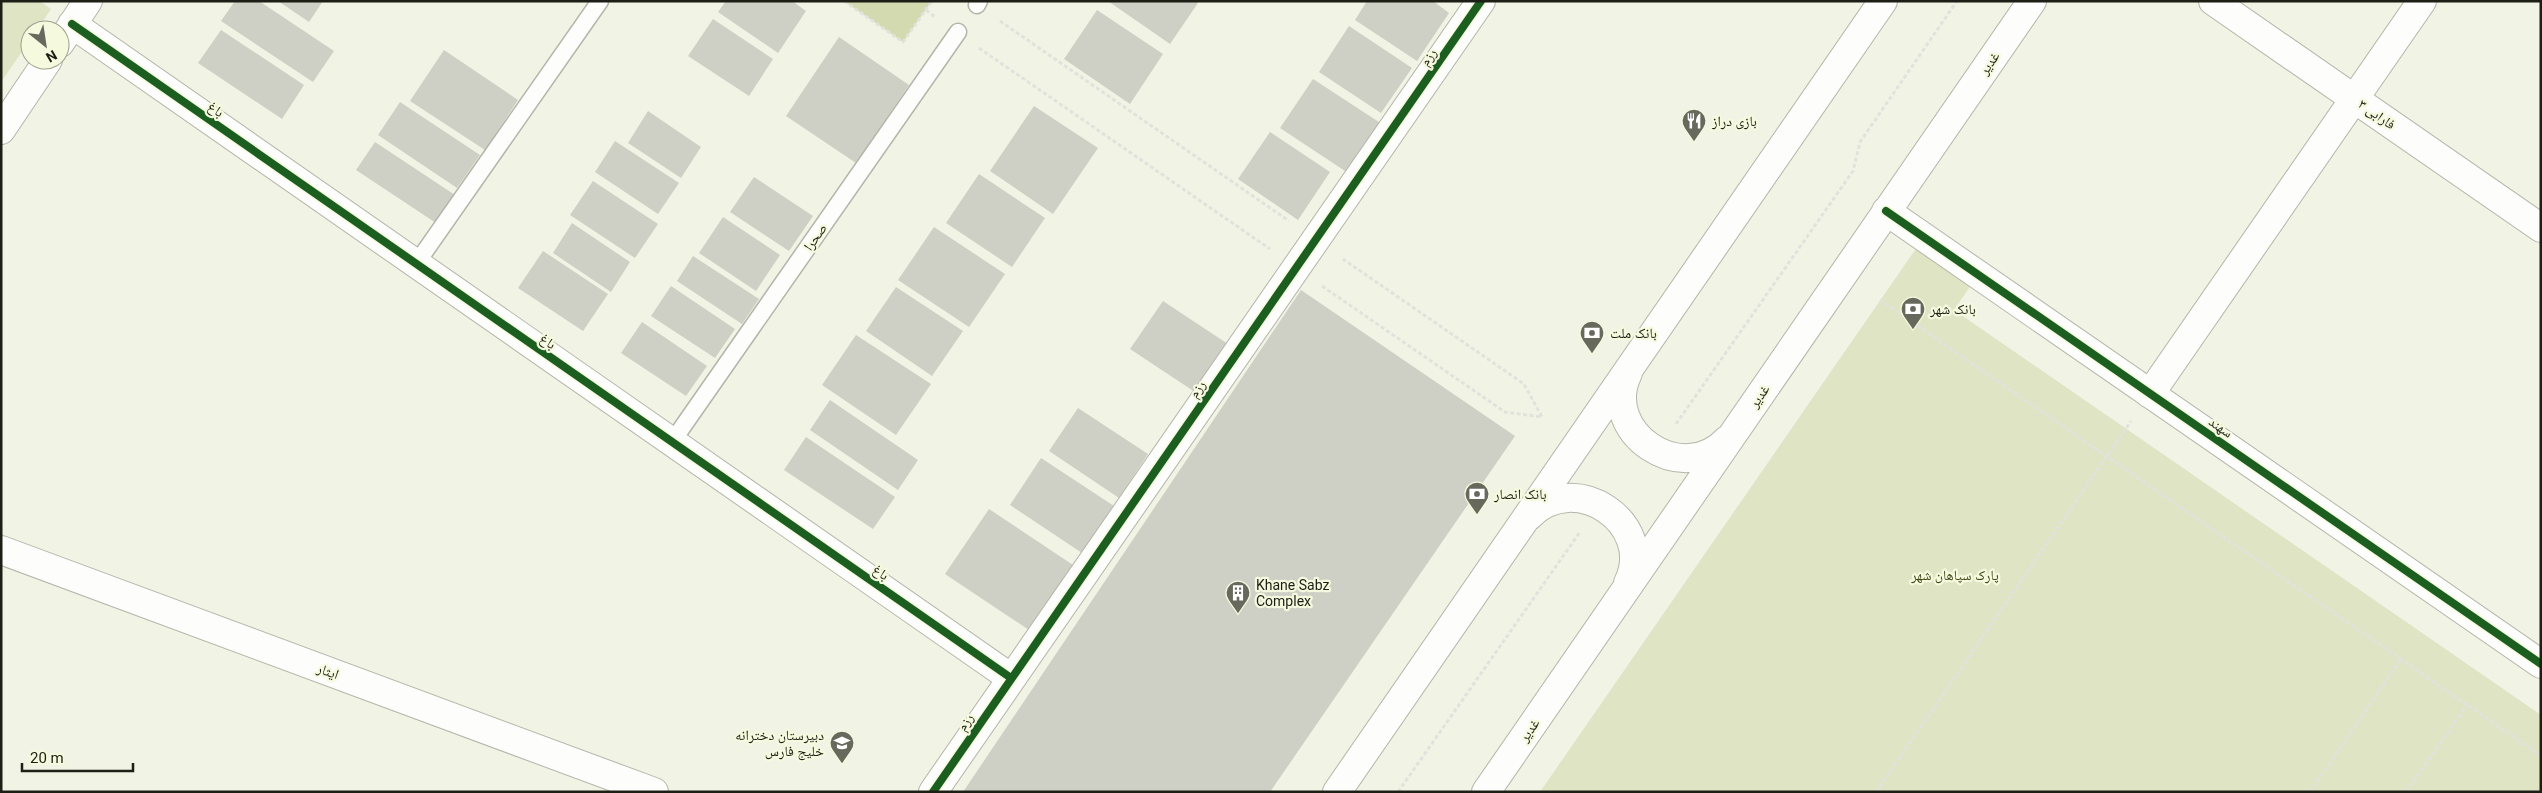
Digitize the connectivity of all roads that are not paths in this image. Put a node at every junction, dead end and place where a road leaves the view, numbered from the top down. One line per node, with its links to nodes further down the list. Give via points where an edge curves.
1 (88, 1): 8 (street)
2 (600, 1): 16 (lane)
3 (1481, 1): 25 (street, رزم)
4 (1883, 1): 17 (street)
5 (2032, 1): 14 (street, غدیر)
6 (2213, 1): 12 (street, فارابی ۳)
7 (2422, 1): 12 (street)
8 (70, 27)
9 (958, 32): 20 (lane, صحرا)
10 (70, 36): 16 (street, باغ)
11 (41, 70): 13 (street)
12 (2354, 99): 15 (street, فارابی ۳); 18 (street)
13 (1, 130)
14 (1886, 212): 18 (street, سهند); 19 (street, غدیر)
15 (2541, 228)
16 (416, 264): 20 (street, باغ)
17 (1633, 362): 19 (street, via 1625,380 1626,418 1635,434 1657,451 1667,456 1686,458 1704,455 1721,446); 21 (street)
18 (2150, 394): 24 (street, سهند)
19 (1734, 432): 23 (street, غدیر)
20 (672, 442): 25 (street, باغ)
21 (1522, 524): 23 (street, via 1535,510 1552,501 1571,498 1600,504 1621,521 1630,538 1634,557 1631,576); 28 (street)
22 (1, 550): 26 (street, ایثار)
23 (1623, 593): 29 (street, غدیر)
24 (2541, 664)
25 (1010, 678): 27 (street, رزم)
26 (654, 792)
27 (933, 792)
28 (1337, 792)
29 (1486, 792)

